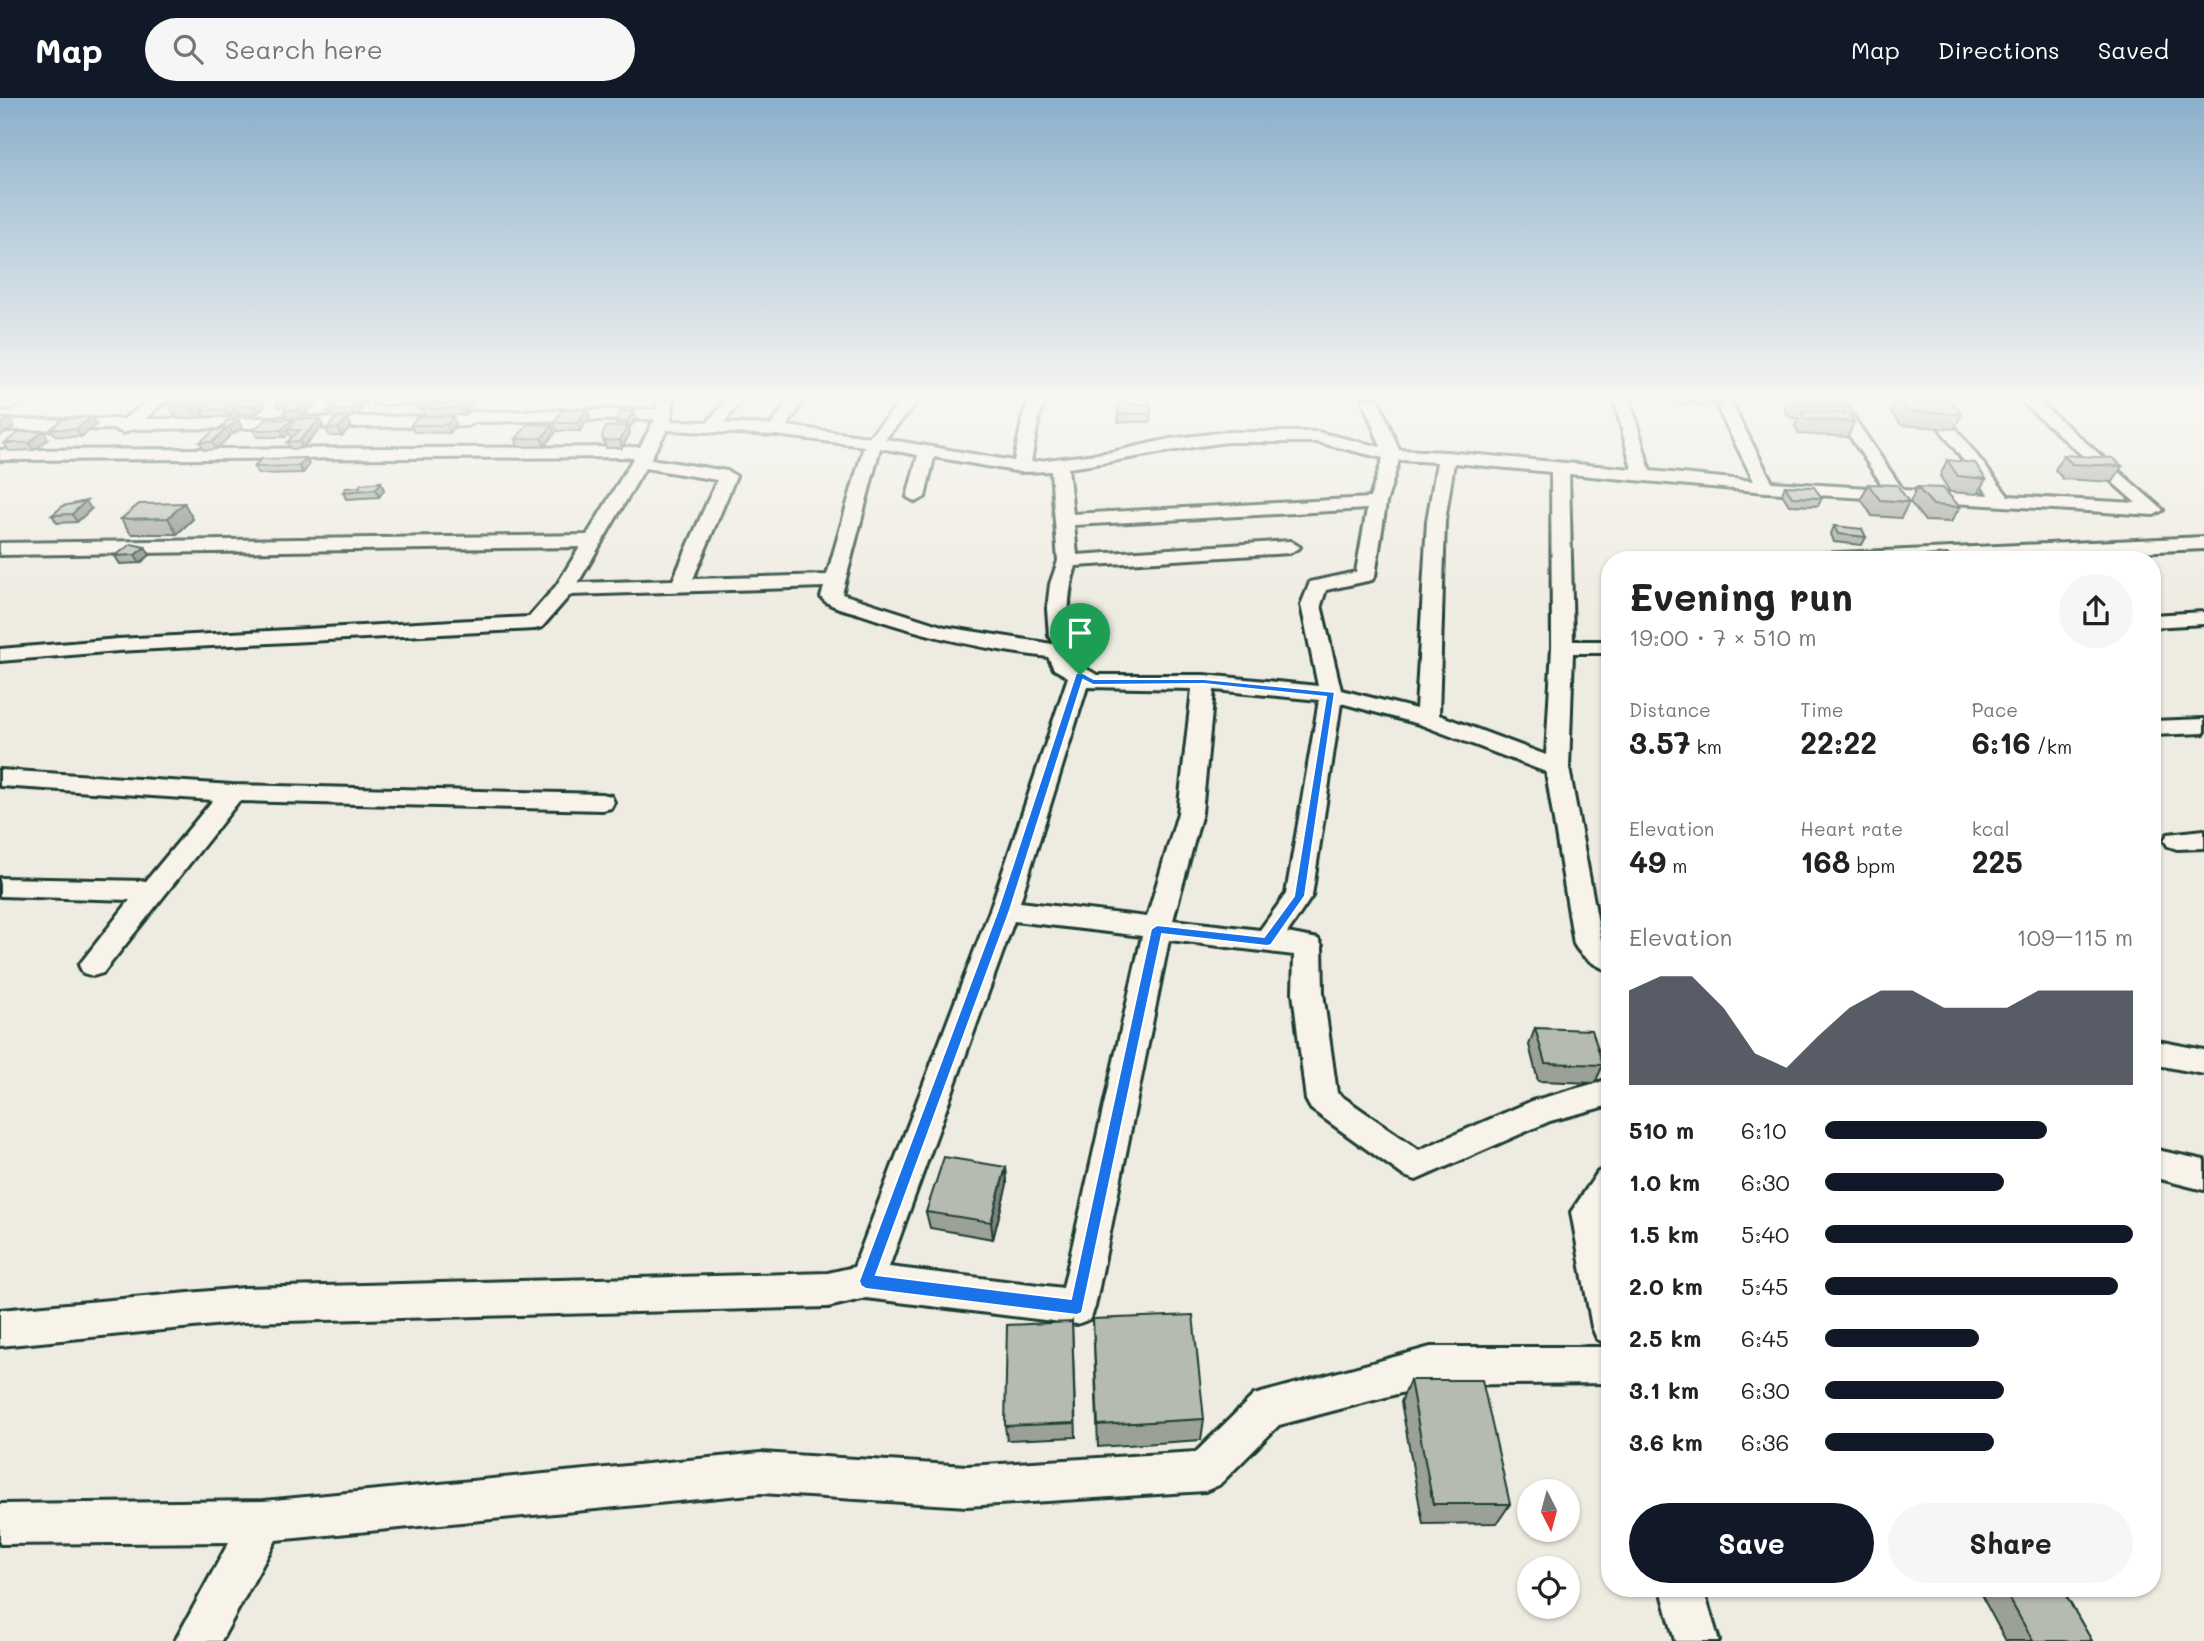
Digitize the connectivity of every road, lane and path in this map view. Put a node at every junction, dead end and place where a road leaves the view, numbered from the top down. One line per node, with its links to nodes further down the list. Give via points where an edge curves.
1 (635, 471): 23 (street)
2 (705, 471): 30 (street, via 727,476)
3 (865, 471): 29 (street)
4 (922, 471): 18 (street)
5 (1060, 471): 22 (street)
6 (1387, 471): 20 (street)
7 (1444, 471): 41 (street, via 1436,521)
8 (1560, 471): 36 (street)
9 (1588, 471): 15 (street)
10 (1641, 471): 15 (street)
11 (1758, 471): 16 (street)
12 (1882, 471): 17 (street)
13 (1980, 471): 19 (street)
14 (2111, 471): 21 (street)
15 (1643, 477): 16 (street)
16 (1766, 487): 17 (street)
17 (1897, 494): 19 (street)
18 (916, 498)
19 (2003, 501): 21 (street)
20 (1377, 503): 22 (street); 40 (street, via 1366,576 1317,586 1311,606)
21 (2165, 518): 24 (street)
22 (1065, 520): 28 (street)
23 (593, 541): 26 (street); 31 (street)
24 (2201, 545): 27 (street)
25 (1290, 547): 28 (street)
26 (0, 549)
27 (2047, 551)
28 (1068, 561): 34 (street, via 1057,609)
29 (835, 580): 30 (street); 38 (street, via 831,597 934,632 1057,651 1062,664)
30 (681, 585): 31 (street)
31 (564, 589): 37 (street, via 535,623)
32 (2204, 618): 33 (street)
33 (2161, 620)
34 (1060, 636)
35 (1601, 647): 36 (street)
36 (1563, 648): 44 (street)
37 (0, 655)
38 (1080, 675): 39 (street, via 1093,682); 52 (street)
39 (1204, 681): 40 (street); 53 (street, via 1190,813)
40 (1331, 694): 41 (street); 54 (street, via 1299,896)
41 (1427, 719): 44 (street)
42 (2204, 726): 43 (street)
43 (2161, 728)
44 (1557, 768): 55 (street)
45 (0, 778): 46 (street)
46 (233, 793): 47 (street); 51 (street)
47 (602, 802)
48 (2204, 839): 49 (street)
49 (2177, 840)
50 (0, 887): 51 (street)
51 (152, 891): 56 (street)
52 (1004, 910): 53 (street); 63 (street)
53 (1157, 929): 54 (street); 63 (street, via 1077,1307)
54 (1267, 942): 59 (street, via 1308,946 1308,993 1322,1100 1416,1166 1543,1110)
55 (1601, 943)
56 (93, 965)
57 (2161, 1054): 58 (street)
58 (2204, 1062)
59 (1601, 1094)
60 (2161, 1165): 61 (street)
61 (2204, 1175)
62 (1601, 1194): 64 (street, via 1588,1212)
63 (866, 1281): 65 (street, via 828,1290 244,1305)
64 (1601, 1281)
65 (0, 1328)
66 (1601, 1365): 67 (street, via 1431,1366 1268,1409 1205,1471 967,1486 761,1473)
67 (264, 1521): 68 (street); 70 (street)
68 (0, 1524)
69 (1684, 1597): 71 (street)
70 (197, 1641)
71 (1698, 1641)

